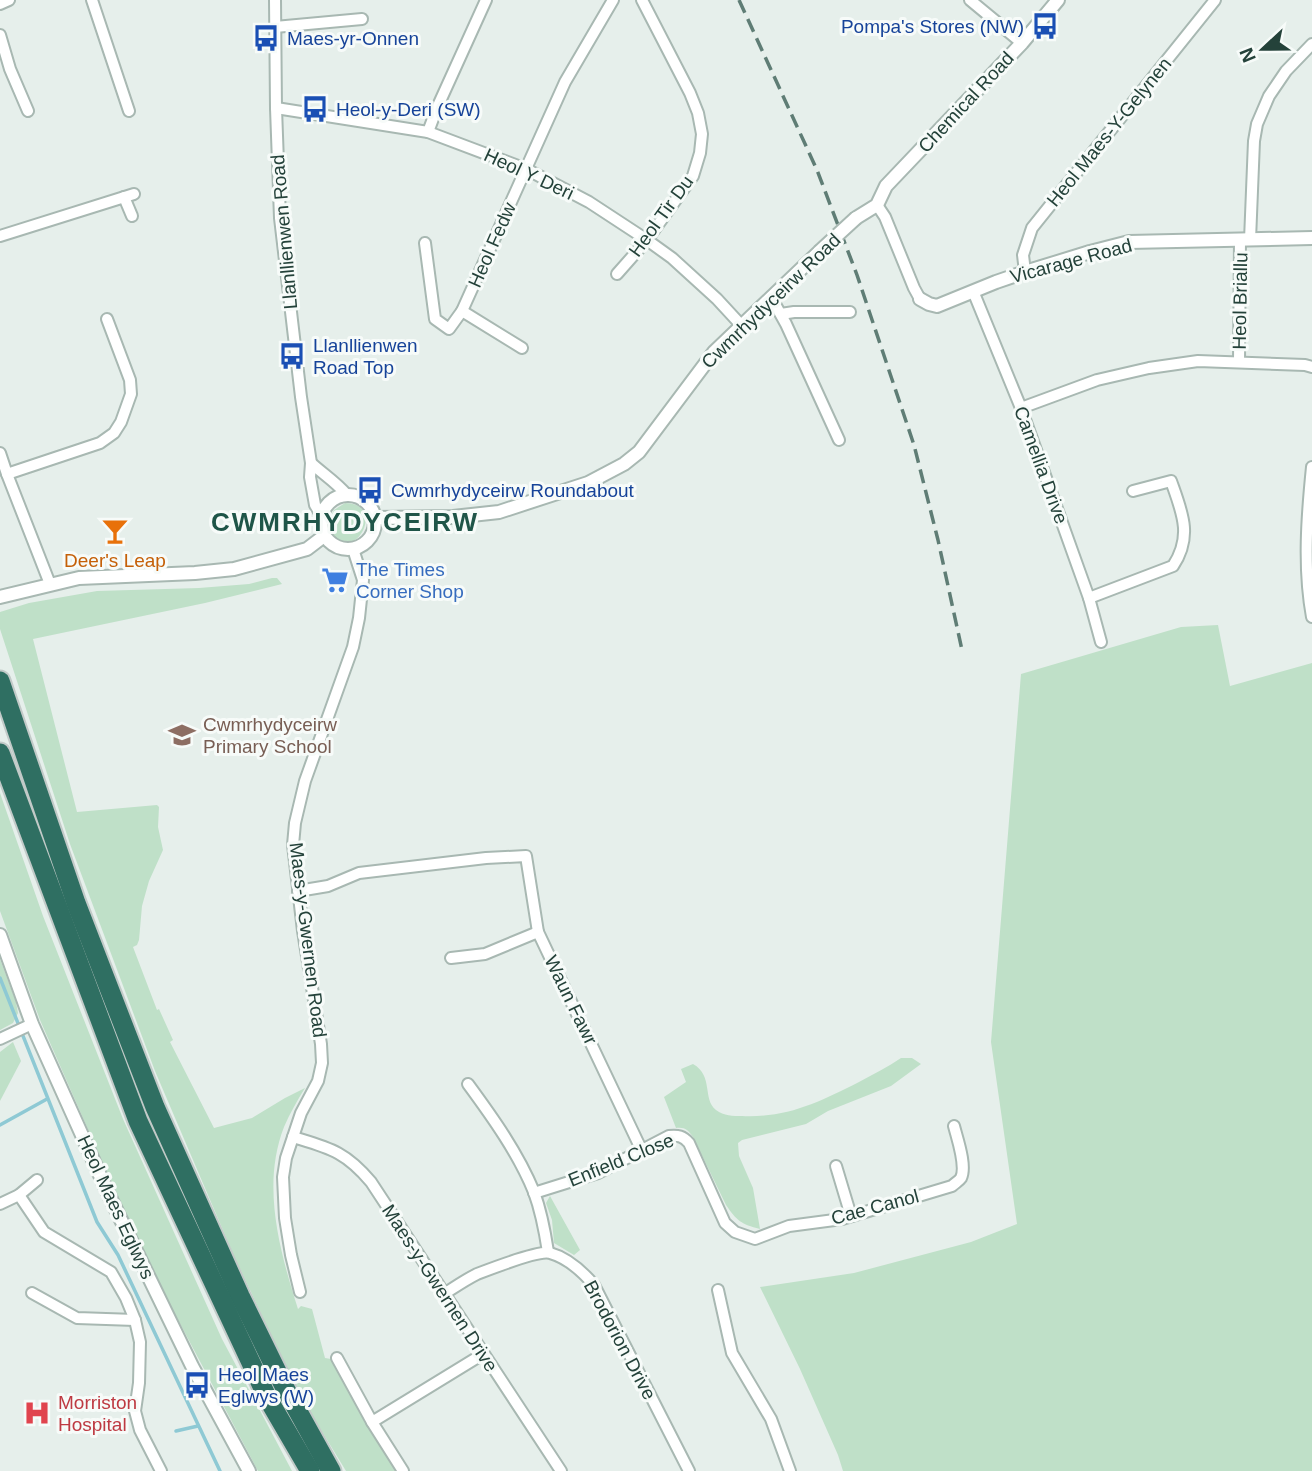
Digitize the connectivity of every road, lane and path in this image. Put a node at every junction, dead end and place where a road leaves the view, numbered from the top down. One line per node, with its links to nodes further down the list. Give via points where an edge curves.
1 (9, 0): 10 (street)
2 (92, 0): 18 (street)
3 (275, 0): 12 (street, Llanllienwen Road)
4 (486, 0): 19 (street)
5 (613, 0): 20 (street, Heol Fedw, via 565,82)
6 (642, 0): 25 (street, Heol Tir Du, via 690,93 702,134 693,176)
7 (970, 0): 14 (street)
8 (1058, 0): 14 (street, Chemical Road)
9 (1215, 0): 28 (street, Heol Maes-Y-Gelynen, via 1032,228 1023,255)
10 (0, 4)
11 (362, 19): 12 (street)
12 (275, 27): 16 (street, Llanllienwen Road)
13 (0, 35): 17 (street, via 7,70)
14 (1022, 43): 21 (street, Chemical Road, via 886,186)
15 (1312, 44): 26 (street, Heol Briallu, via 1286,71 1257,124)
16 (276, 108): 19 (street, Heol Y Deri); 44 (street, Llanllienwen Road, via 280,218)
17 (28, 111)
18 (129, 111)
19 (428, 132): 20 (street, Heol Y Deri)
20 (526, 169): 25 (street, Heol Y Deri); 33 (street, Heol Fedw)
21 (877, 205): 31 (street, Cwmrhydyceirw Road, bridge, via 856,218); 32 (street)
22 (132, 216): 23 (street, via 129,195)
23 (0, 236)
24 (1312, 238): 26 (street, Vicarage Road)
25 (647, 240): 29 (street, Heol Tir Du); 37 (street, Heol Y Deri, via 673,258)
26 (1245, 240): 28 (street, Vicarage Road, via 1129,242); 39 (street, Heol Briallu)
27 (425, 243): 33 (street, Heol Fedw, via 435,319 449,328)
28 (1025, 272): 30 (street, Vicarage Road)
29 (617, 274)
30 (974, 290): 32 (street, Vicarage Road, via 937,306); 41 (street, Camellia Drive)
31 (771, 297): 35 (street); 37 (street, Cwmrhydyceirw Road)
32 (920, 299)
33 (462, 312): 38 (street)
34 (850, 312): 35 (street)
35 (781, 314): 42 (street)
36 (106, 319): 46 (street, via 131,394 114,433 100,443)
37 (741, 325): 50 (street, Cwmrhydyceirw Road, via 714,352 639,452 606,474 499,512)
38 (522, 348)
39 (1239, 362): 40 (street); 41 (street, via 1198,361 1149,368 1097,380)
40 (1312, 367)
41 (1021, 408): 56 (street, Camellia Drive)
42 (839, 440)
43 (0, 453): 46 (street)
44 (311, 463): 48 (street); 49 (street, Llanllienwen Road, via 315,505)
45 (1312, 467): 51 (street)
46 (7, 474): 54 (street)
47 (1133, 491): 56 (street, via 1171,481 1184,518 1180,555 1173,566)
48 (347, 495): 49 (street, via 335,498); 50 (street, via 370,506)
49 (321, 515): 52 (street)
50 (375, 518): 53 (street, via 370,538)
51 (1310, 529): 57 (street, via 1307,576)
52 (324, 537): 53 (street, via 337,547); 54 (street, via 307,550 233,569 79,578)
53 (353, 549): 61 (street, Maes-y-Gwernen Road, via 363,580 359,618 295,823)
54 (50, 584): 55 (street)
55 (0, 597)
56 (1089, 598): 58 (street, Camellia Drive)
57 (1312, 617)
58 (1101, 642)
59 (0, 681): 90 (highway, via 76,903 155,1107 240,1296)
60 (0, 753): 89 (highway, via 138,1121 268,1399)
61 (298, 891): 62 (street, via 359,873 526,856); 69 (street, Maes-y-Gwernen Road, via 322,1063)
62 (537, 932): 64 (street, Waun Fawr, via 485,954); 70 (street, Waun Fawr)
63 (0, 935): 65 (street, Heol Maes Eglwys)
64 (451, 958)
65 (32, 1024): 66 (street); 88 (street, Heol Maes Eglwys, via 125,1228)
66 (0, 1039)
67 (468, 1084): 73 (street, via 509,1143)
68 (954, 1126): 76 (street, Cae Canol, via 962,1163 960,1179 952,1186)
69 (293, 1137): 80 (street, Maes-y-Gwernen Road, via 286,1158 283,1200); 82 (street, Maes-y-Gwernen Drive, via 332,1149 357,1165)
70 (642, 1151): 73 (street, Enfield Close, via 598,1173); 77 (street, Enfield Close, via 669,1136 684,1137 725,1223)
71 (835, 1167): 76 (street)
72 (37, 1180): 74 (street)
73 (534, 1193): 78 (street)
74 (19, 1195): 75 (street); 83 (street, via 44,1232 111,1272)
75 (0, 1204)
76 (851, 1216): 77 (street, Cae Canol, via 789,1226 755,1239)
77 (735, 1231)
78 (548, 1252): 82 (street, via 478,1274); 93 (street, Brodorion Drive, via 582,1271 594,1285)
79 (718, 1290): 94 (street, via 732,1353 771,1419)
80 (300, 1292)
81 (32, 1293): 83 (street, via 77,1318)
82 (444, 1294): 84 (street, Maes-y-Gwernen Drive)
83 (135, 1320): 87 (street, via 140,1342 135,1411)
84 (483, 1354): 86 (street); 92 (street, Maes-y-Gwernen Drive)
85 (337, 1358): 86 (street)
86 (372, 1422): 91 (street)
87 (161, 1471)
88 (249, 1471)
89 (310, 1471)
90 (331, 1471)
91 (403, 1471)
92 (561, 1471)
93 (689, 1471)
94 (790, 1471)

